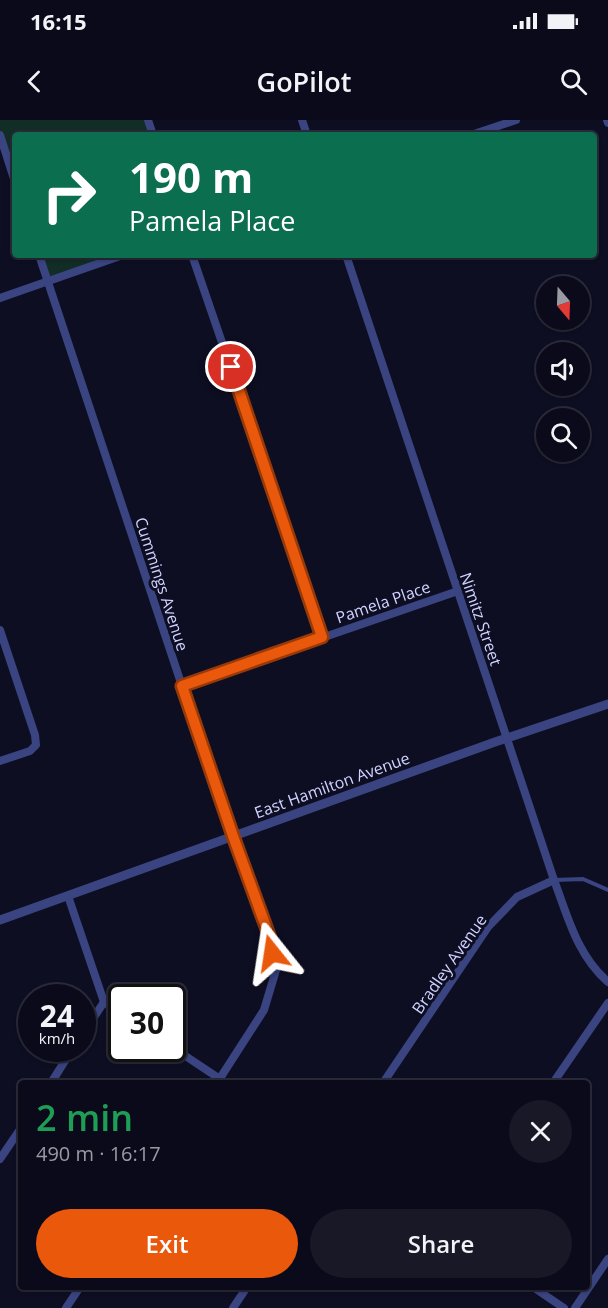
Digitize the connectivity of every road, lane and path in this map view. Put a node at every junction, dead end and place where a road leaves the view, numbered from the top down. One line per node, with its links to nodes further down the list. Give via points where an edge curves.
1 (516, 120): 2 (street)
2 (480, 132)
3 (1, 139): 4 (street)
4 (12, 173)
5 (40, 258): 9 (street, Cummings Avenue)
6 (115, 258): 9 (street)
7 (193, 258): 13 (street)
8 (347, 258): 11 (street, Nimitz Street)
9 (47, 282): 10 (street); 14 (street, Cummings Avenue)
10 (0, 298)
11 (458, 591): 13 (street, Pamela Place); 16 (street, Nimitz Street)
12 (0, 630): 17 (street, via 36,744 30,751)
13 (322, 637): 14 (street, Pamela Place)
14 (182, 686): 18 (street, Cummings Avenue)
15 (608, 704): 16 (street, East Hamilton Avenue)
16 (507, 738): 18 (street, East Hamilton Avenue); 19 (street, Nimitz Street)
17 (0, 761)
18 (233, 836): 21 (street, East Hamilton Avenue); 32 (street, Cummings Avenue, via 269,935 276,970 264,1010)
19 (554, 880): 20 (lane, via 583,879); 23 (street, Nimitz Street, via 578,943 595,971); 33 (street, Bradley Avenue, via 517,897 488,927)
20 (608, 890)
21 (68, 896): 22 (street, East Hamilton Avenue); 24 (street)
22 (0, 920)
23 (608, 982)
24 (104, 1002): 26 (street); 27 (street)
25 (608, 1003): 34 (street)
26 (108, 1004)
27 (96, 1014)
28 (186, 1057): 31 (street)
29 (64, 1062): 30 (street)
30 (53, 1080)
31 (218, 1080)
32 (222, 1080)
33 (385, 1080)
34 (555, 1080)
35 (18, 1132): 36 (street)
36 (0, 1158)
37 (608, 1259): 38 (street)
38 (590, 1286)
39 (79, 1290): 43 (street)
40 (245, 1290): 44 (street)
41 (537, 1290): 45 (street)
42 (587, 1290): 46 (street)
43 (66, 1308)
44 (233, 1308)
45 (564, 1308)
46 (575, 1308)

